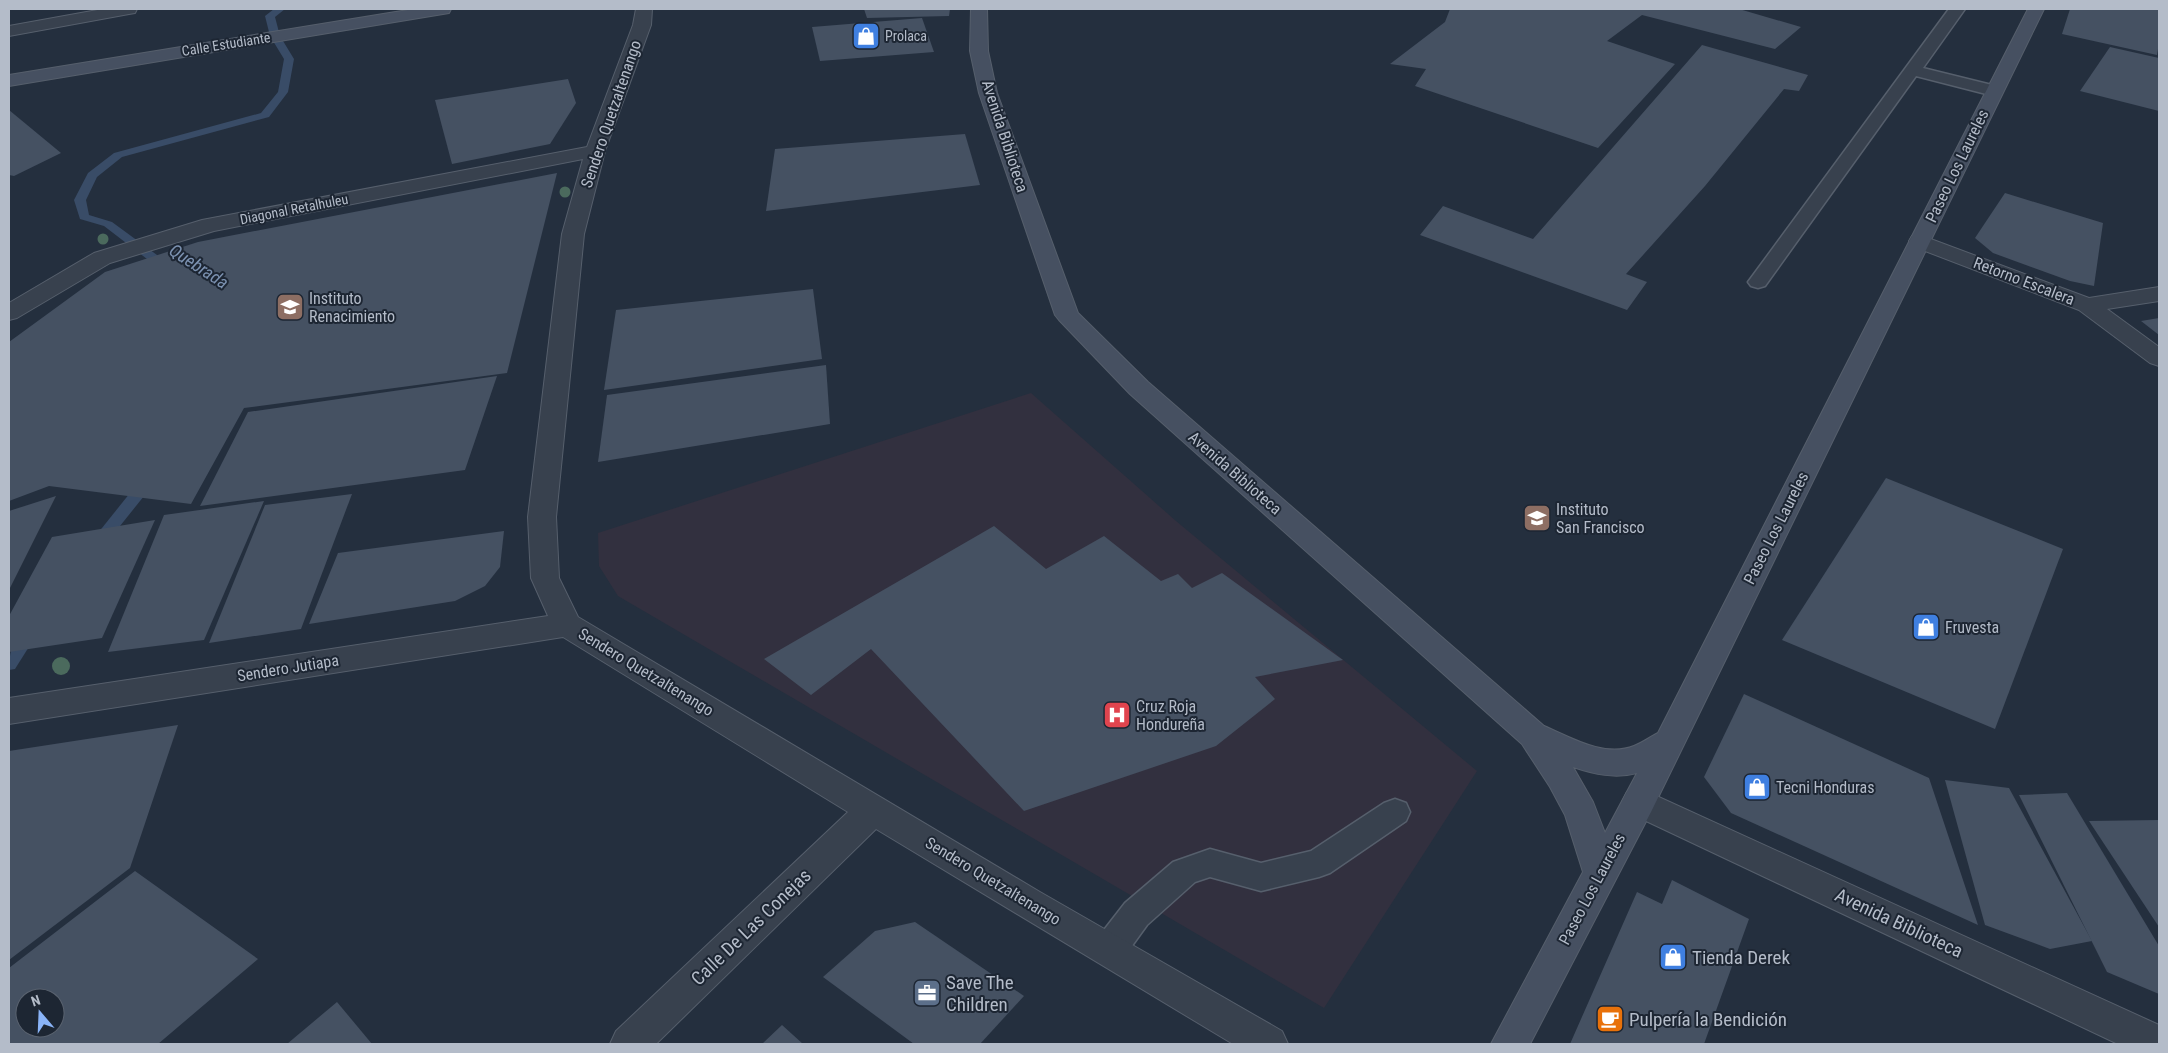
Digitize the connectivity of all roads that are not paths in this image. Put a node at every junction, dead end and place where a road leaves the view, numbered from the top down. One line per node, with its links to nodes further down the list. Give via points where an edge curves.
1 (129, 9): 7 (street)
2 (442, 9): 9 (street, Calle Estudiante)
3 (644, 9): 11 (street, Sendero Quetzaltenango, via 642,25)
4 (979, 9): 20 (street, Avenida Biblioteca, via 979,51 988,93 1067,315 1139,388)
5 (1956, 9): 8 (lane)
6 (2036, 9): 10 (street, Paseo Los Laureles)
7 (9, 31)
8 (1912, 70): 10 (lane); 13 (lane)
9 (9, 80)
10 (1994, 91): 12 (street, Paseo Los Laureles)
11 (595, 151): 16 (street, Diagonal Retalhuleu, via 210,225 102,258); 18 (street, Sendero Quetzaltenango, via 573,234 542,517 545,578)
12 (1920, 241): 15 (street, Retorno Escalera); 21 (street, Paseo Los Laureles)
13 (1758, 282)
14 (2159, 294): 15 (street, Retorno Escalera)
15 (2087, 305): 17 (street)
16 (9, 313)
17 (2159, 358)
18 (567, 625): 19 (street, Sendero Jutiapa); 23 (street, Sendero Quetzaltenango)
19 (9, 711)
20 (1533, 735): 21 (street, via 1589,759 1612,762 1634,760); 25 (street, Avenida Biblioteca, via 1581,812)
21 (1669, 742): 22 (street, Paseo Los Laureles)
22 (1639, 802): 25 (street, Paseo Los Laureles); 30 (street, Avenida Biblioteca)
23 (873, 810): 26 (street, Sendero Quetzaltenango); 27 (street, Calle De Las Conejas)
24 (1395, 812): 26 (lane, via 1319,863 1261,877 1210,863 1184,872 1136,914)
25 (1601, 873): 29 (street, Paseo Los Laureles)
26 (1109, 950): 28 (street, Sendero Quetzaltenango)
27 (629, 1044)
28 (1269, 1044)
29 (1510, 1044)
30 (2159, 1044)

